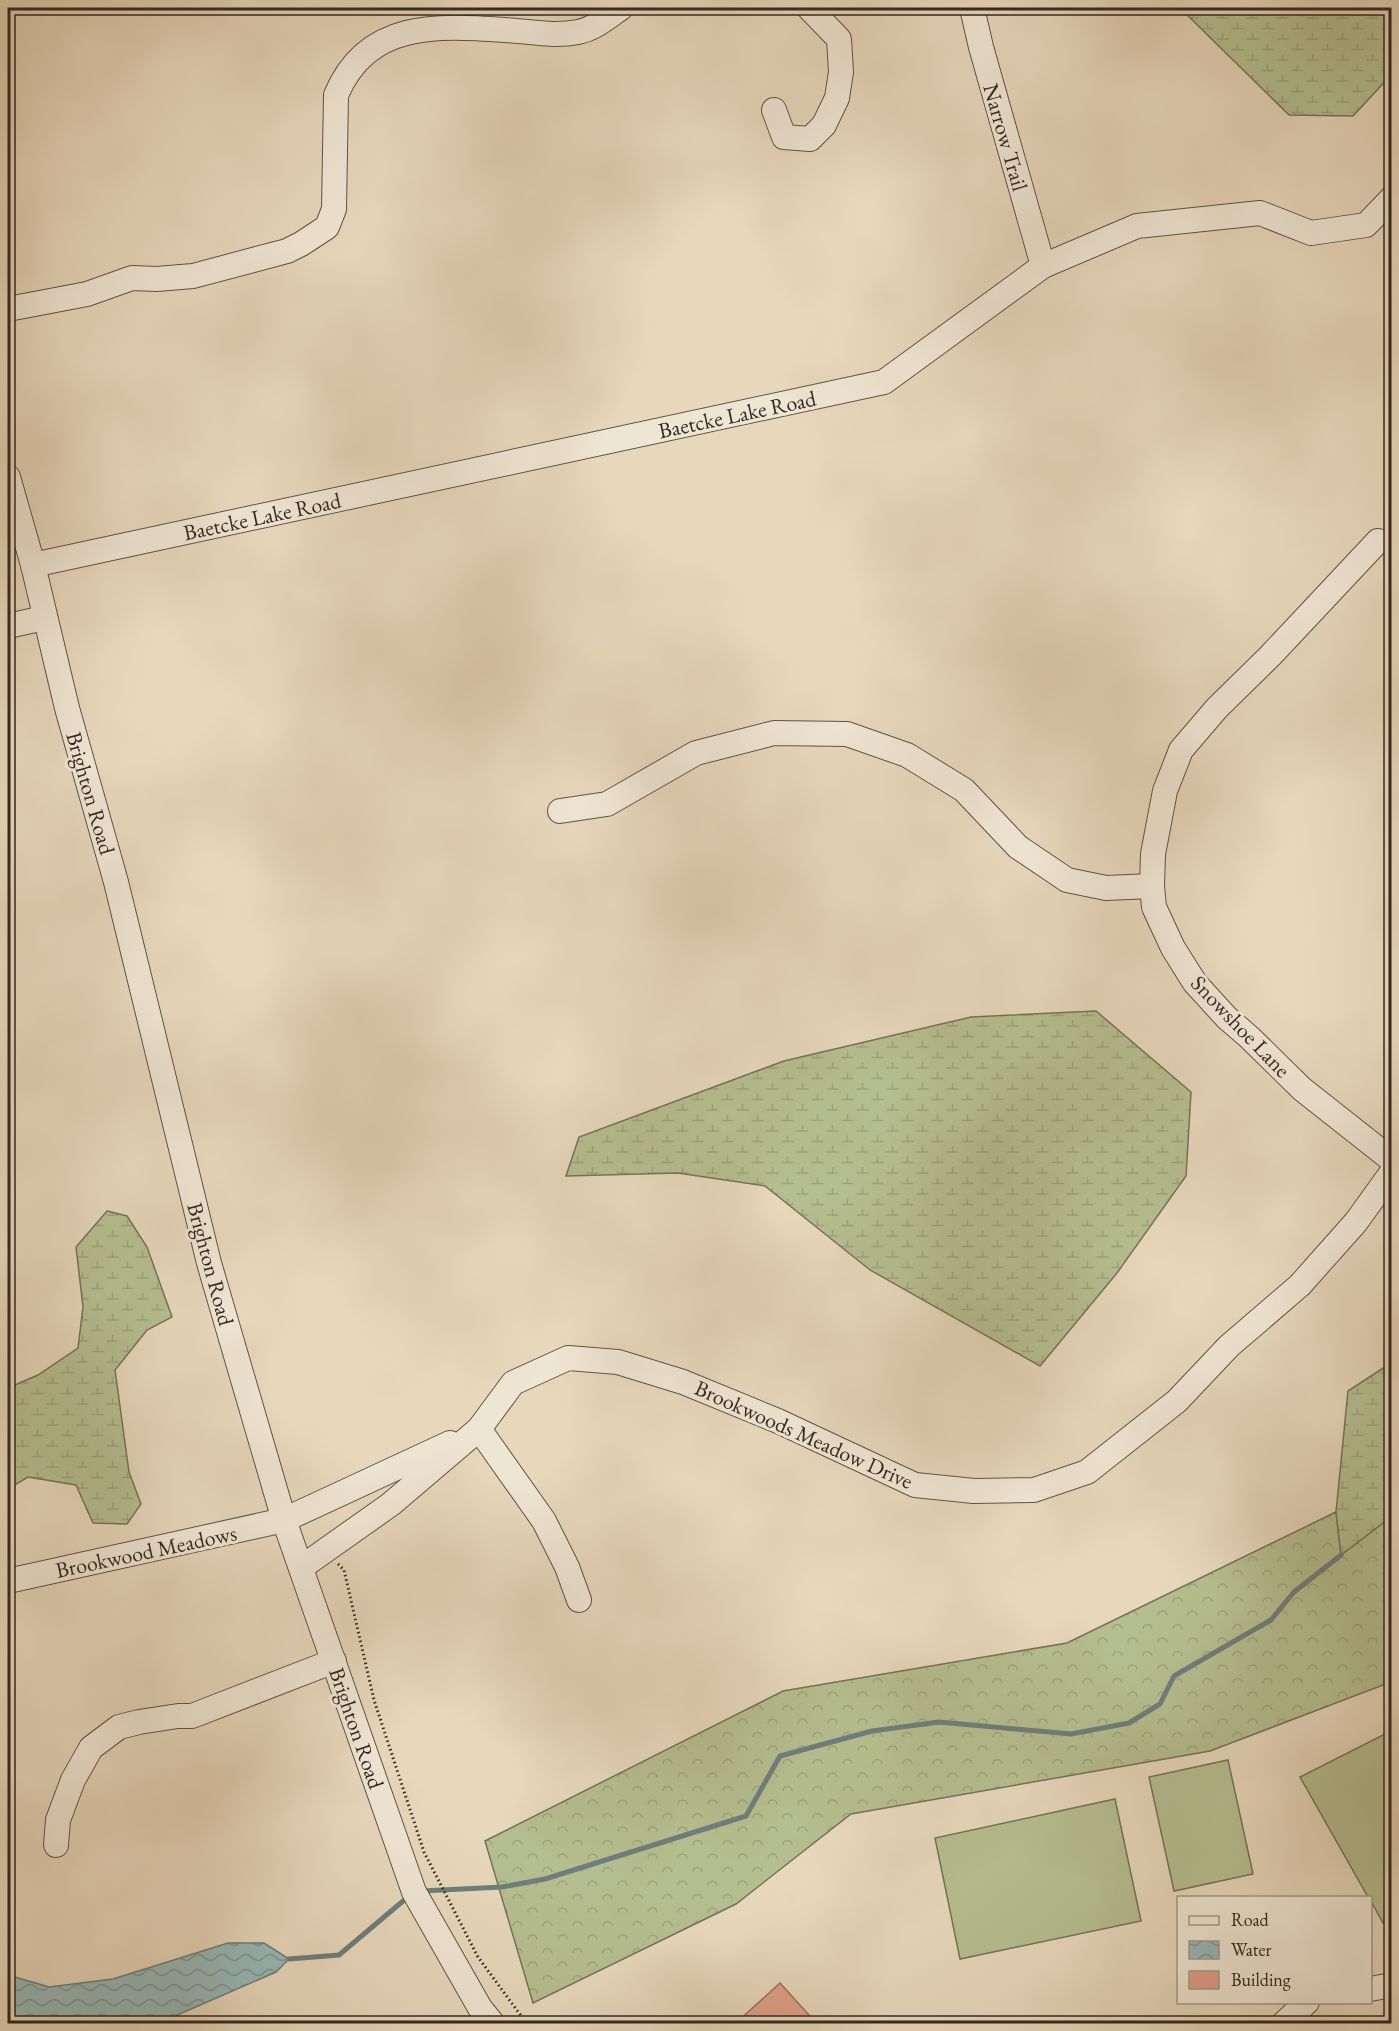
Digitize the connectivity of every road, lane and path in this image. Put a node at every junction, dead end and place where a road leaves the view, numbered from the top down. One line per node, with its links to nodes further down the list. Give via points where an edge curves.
1 (621, 8): 7 (street, via 579,32 553,35 438,28 393,36 356,63 343,78 336,95 334,209 327,226 287,251 217,270 193,276 132,278 87,294)
2 (809, 8): 4 (street, via 839,39 841,72 837,98 824,125 810,139 784,137)
3 (972, 8): 6 (street, Narrow Trail)
4 (774, 110)
5 (1392, 198): 6 (street, Baetcke Lake Road, via 1366,225 1311,233 1260,213 1137,226)
6 (1043, 266): 10 (street, Baetcke Lake Road, via 884,382)
7 (8, 309)
8 (8, 477): 10 (street, Brighton Road)
9 (1378, 541): 14 (street, Snowshoe Lane, via 1181,750 1165,791 1153,855)
10 (33, 565): 11 (street, Brighton Road)
11 (44, 618): 12 (street); 18 (street, Brighton Road, via 116,882 209,1263)
12 (8, 626)
13 (560, 811): 14 (street, via 607,804 696,753 774,733 847,734 907,754 964,790 1018,847 1067,880 1106,888)
14 (1152, 886): 15 (street, Snowshoe Lane, via 1154,907 1195,983 1302,1089)
15 (1392, 1160)
16 (1392, 1172): 17 (street, Brookwoods Meadow Drive, via 1356,1222 1300,1285 1229,1346 1177,1401 1087,1472 1034,1490 974,1491 915,1485 683,1382 618,1362 568,1358 513,1383)
17 (479, 1430): 18 (street, Brookwoods Meadow Drive); 19 (street, Brookwoods Meadow Drive, via 391,1504); 22 (street, via 544,1521)
18 (284, 1520): 20 (street, Brighton Road); 21 (street, Brookwood Meadows)
19 (324, 1552): 20 (street, Brookwoods Meadow Drive); 29 (path, via 344,1570 374,1700 424,1851 477,1957)
20 (302, 1567): 23 (street, Brighton Road)
21 (8, 1581)
22 (579, 1600)
23 (334, 1661): 24 (street, via 192,1716 118,1727 91,1748 73,1780 58,1820); 28 (street, Brighton Road, via 414,1892)
24 (56, 1845)
25 (1392, 1985): 26 (street)
26 (1372, 1989)
27 (1305, 2004): 30 (street)
28 (493, 2024)
29 (526, 2024)
30 (1283, 2024)

